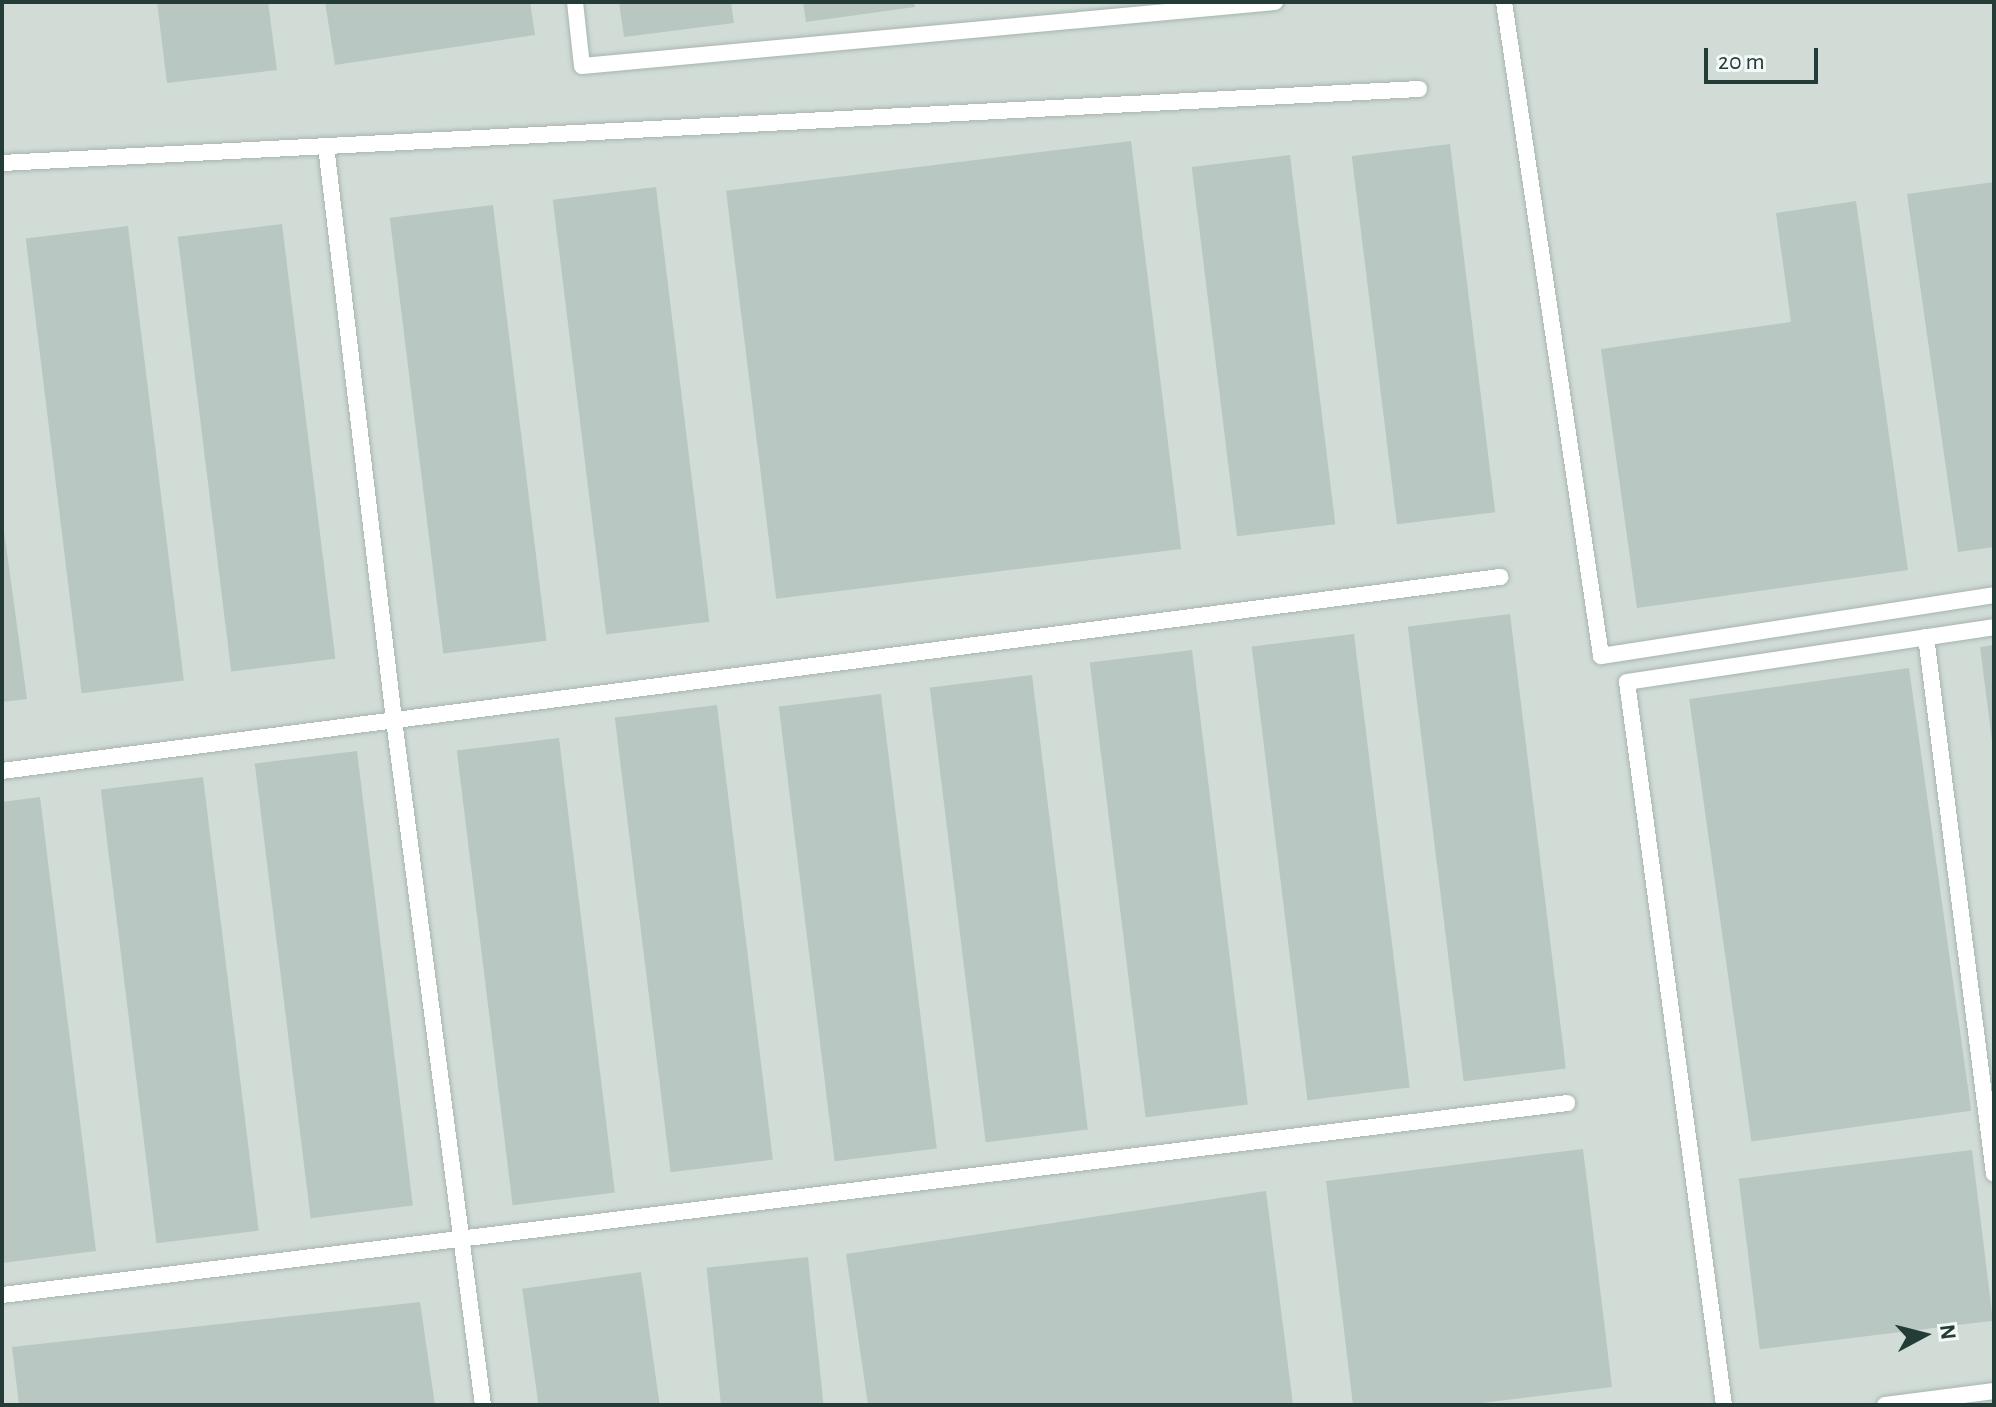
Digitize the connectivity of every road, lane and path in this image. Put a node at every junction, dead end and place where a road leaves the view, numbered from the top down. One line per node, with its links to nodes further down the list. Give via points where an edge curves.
1 (575, 2): 2 (lane, via 582,66)
2 (1275, 2)
3 (1504, 2): 8 (lane, via 1601,656)
4 (1419, 89): 5 (lane)
5 (326, 146): 6 (lane); 11 (lane)
6 (2, 163)
7 (1500, 577): 11 (lane)
8 (1994, 595)
9 (1994, 627): 10 (lane)
10 (1926, 637): 14 (lane); 19 (lane, via 1627,682)
11 (394, 720): 12 (lane); 15 (lane)
12 (2, 771)
13 (1567, 1103): 15 (lane)
14 (1994, 1174)
15 (461, 1239): 16 (lane); 18 (lane)
16 (2, 1295)
17 (1994, 1391): 20 (lane)
18 (483, 1405)
19 (1724, 1405)
20 (1885, 1405)

